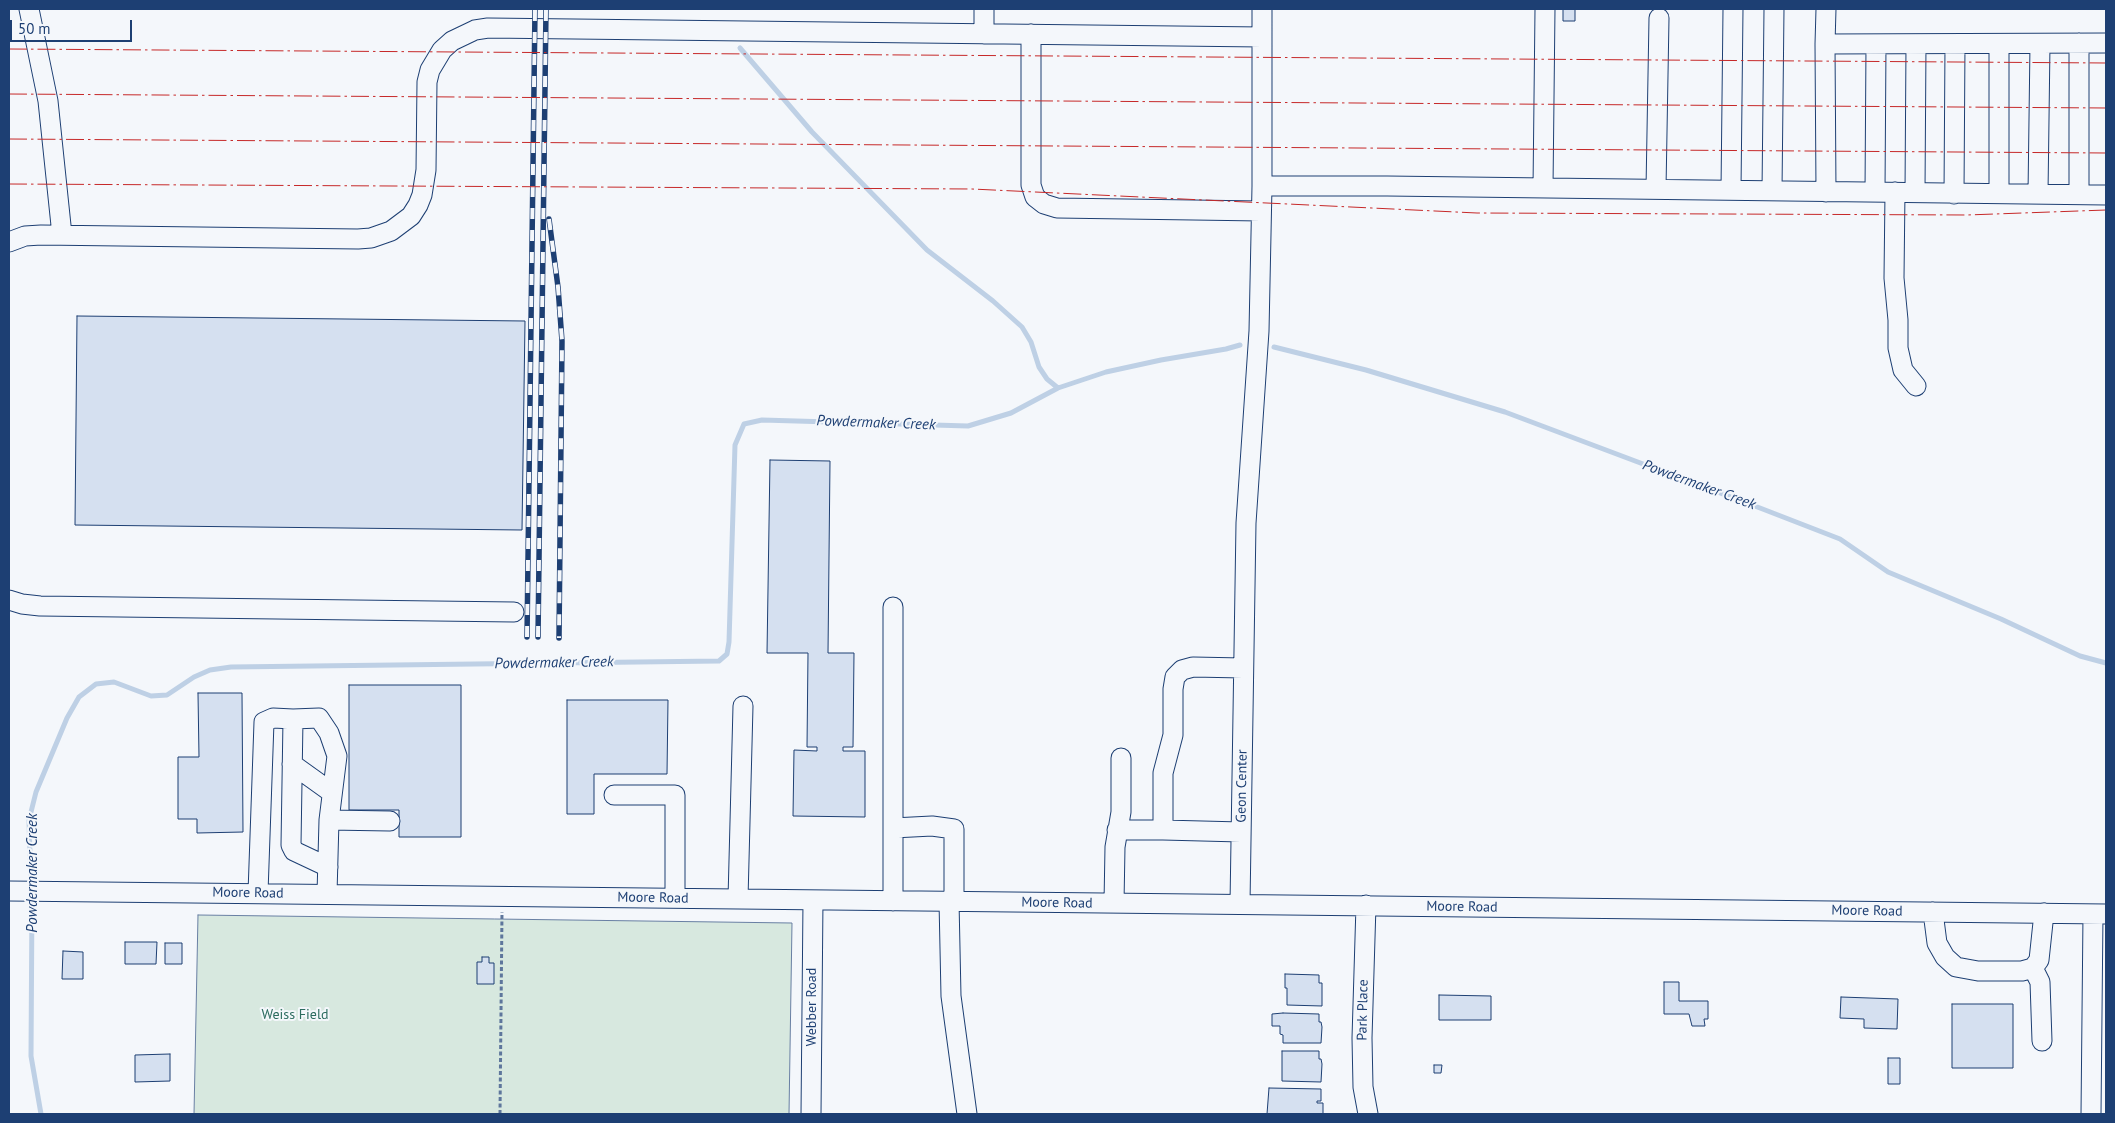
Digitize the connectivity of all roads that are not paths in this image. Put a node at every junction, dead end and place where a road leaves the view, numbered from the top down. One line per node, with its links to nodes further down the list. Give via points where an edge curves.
1 (29, 9): 35 (street, via 48,101)
2 (984, 9): 9 (street)
3 (1262, 9): 11 (street, Geon Center)
4 (1545, 9): 21 (street)
5 (1733, 9): 23 (street)
6 (1774, 9): 24 (street)
7 (1826, 9): 14 (street)
8 (1659, 18): 22 (street)
9 (984, 34): 10 (street); 35 (street, via 475,30 452,41 442,50 430,70 424,185 418,205 405,221 391,231 358,239)
10 (1031, 34): 11 (street); 34 (street, via 1031,185 1035,197 1044,204 1057,208)
11 (1262, 37): 20 (street, Geon Center)
12 (2079, 43): 13 (street); 19 (street); 32 (street)
13 (2106, 43)
14 (1825, 44): 15 (street); 25 (street)
15 (1876, 44): 16 (street); 26 (street)
16 (1916, 44): 17 (street); 28 (street)
17 (1955, 44): 18 (street); 30 (street)
18 (1999, 44): 19 (street); 29 (street)
19 (2040, 44): 31 (street)
20 (1262, 186): 21 (street); 34 (street, Geon Center)
21 (1543, 188): 22 (street)
22 (1656, 189): 23 (street)
23 (1731, 190): 24 (street)
24 (1772, 192): 25 (street)
25 (1826, 192): 26 (street)
26 (1875, 192): 27 (street)
27 (1895, 192): 28 (street); 37 (street, via 1894,278 1898,348 1903,370)
28 (1915, 192): 30 (street)
29 (1999, 193): 30 (street); 31 (street)
30 (1954, 194)
31 (2038, 194): 32 (street)
32 (2079, 194): 33 (street)
33 (2106, 195)
34 (1261, 211): 41 (street, Geon Center, via 1258,360 1248,497)
35 (62, 235): 36 (street, via 25,236)
36 (9, 242)
37 (1916, 386)
38 (9, 600): 40 (street, via 40,606)
39 (893, 607): 50 (street)
40 (514, 612)
41 (1243, 668): 52 (street, via 1193,667 1182,670 1175,677 1174,735 1163,774); 53 (street, Geon Center)
42 (743, 706): 59 (street)
43 (293, 718): 45 (street); 46 (street, via 319,718 330,733 337,756); 56 (street, via 273,718 264,722)
44 (1121, 758): 51 (street, via 1121,812)
45 (292, 764): 46 (street); 54 (street, via 294,851)
46 (331, 792): 48 (street)
47 (614, 795): 58 (street, via 675,796)
48 (329, 820): 49 (street); 54 (street)
49 (390, 821)
50 (893, 828): 61 (street); 62 (street, via 932,826 954,829)
51 (1117, 830): 52 (street); 63 (street)
52 (1163, 830): 53 (street)
53 (1241, 832): 64 (street, Geon Center)
54 (328, 867): 57 (street)
55 (24, 891): 56 (street, Moore Road)
56 (258, 893): 57 (street, Moore Road)
57 (327, 894): 58 (street, Moore Road)
58 (675, 898): 59 (street, Moore Road)
59 (738, 899): 60 (street, Moore Road)
60 (813, 900): 61 (street, Moore Road); 71 (street, Webber Road)
61 (893, 901): 62 (street, Moore Road)
62 (952, 902): 63 (street, Moore Road); 72 (street, via 951,996)
63 (1114, 903): 64 (street, Moore Road)
64 (1240, 904): 65 (street, Moore Road)
65 (1366, 906): 66 (street, Moore Road); 73 (street, Park Place, via 1362,1038 1363,1088)
66 (1933, 912): 67 (street, Moore Road); 69 (street, via 1937,943 1956,967 1978,971)
67 (2044, 913): 68 (street, Moore Road); 69 (street, via 2040,960)
68 (2100, 914): 74 (street)
69 (2033, 968): 70 (street, via 2040,982)
70 (2042, 1041)
71 (811, 1114)
72 (967, 1114)
73 (1368, 1114)
74 (2091, 1114)

